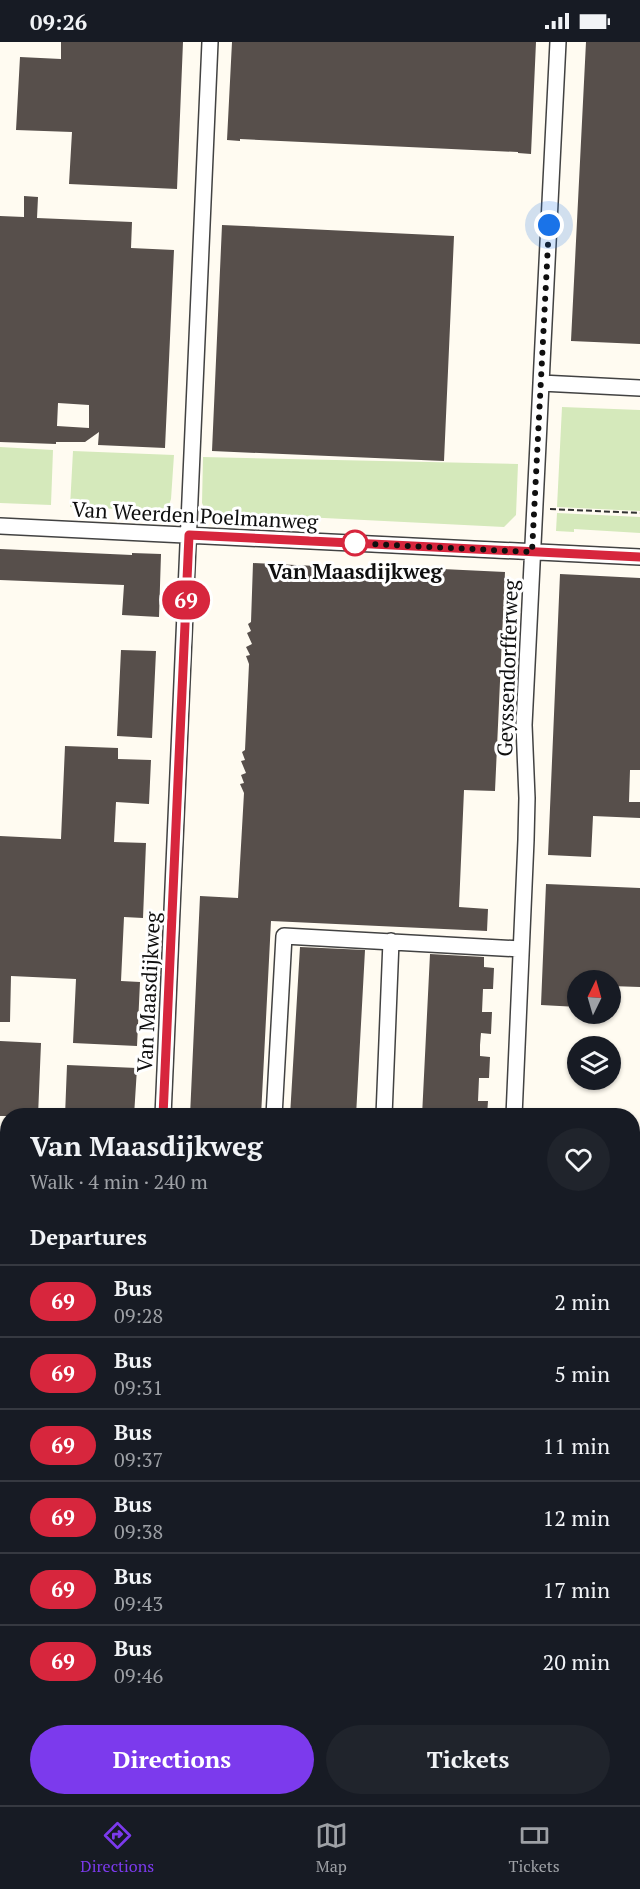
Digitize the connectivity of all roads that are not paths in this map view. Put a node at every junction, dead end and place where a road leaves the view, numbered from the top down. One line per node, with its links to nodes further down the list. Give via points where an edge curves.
1 (210, 42): 6 (street, Van Maasdijkweg)
2 (558, 42): 3 (street, Geyssendorfferweg)
3 (541, 383): 4 (street); 7 (street, Geyssendorfferweg)
4 (640, 388)
5 (0, 526): 6 (street, Van Weerden Poelmanweg)
6 (189, 535): 7 (street, Van Weerden Poelmanweg); 11 (street, Van Maasdijkweg)
7 (532, 552): 8 (street, Van Weerden Poelmanweg); 10 (street, Geyssendorfferweg, via 524,725 527,798)
8 (640, 557)
9 (391, 941): 10 (street); 12 (street, via 284,936); 13 (street)
10 (521, 949): 14 (street, Geyssendorfferweg)
11 (163, 1108)
12 (274, 1108)
13 (384, 1108)
14 (514, 1108)

